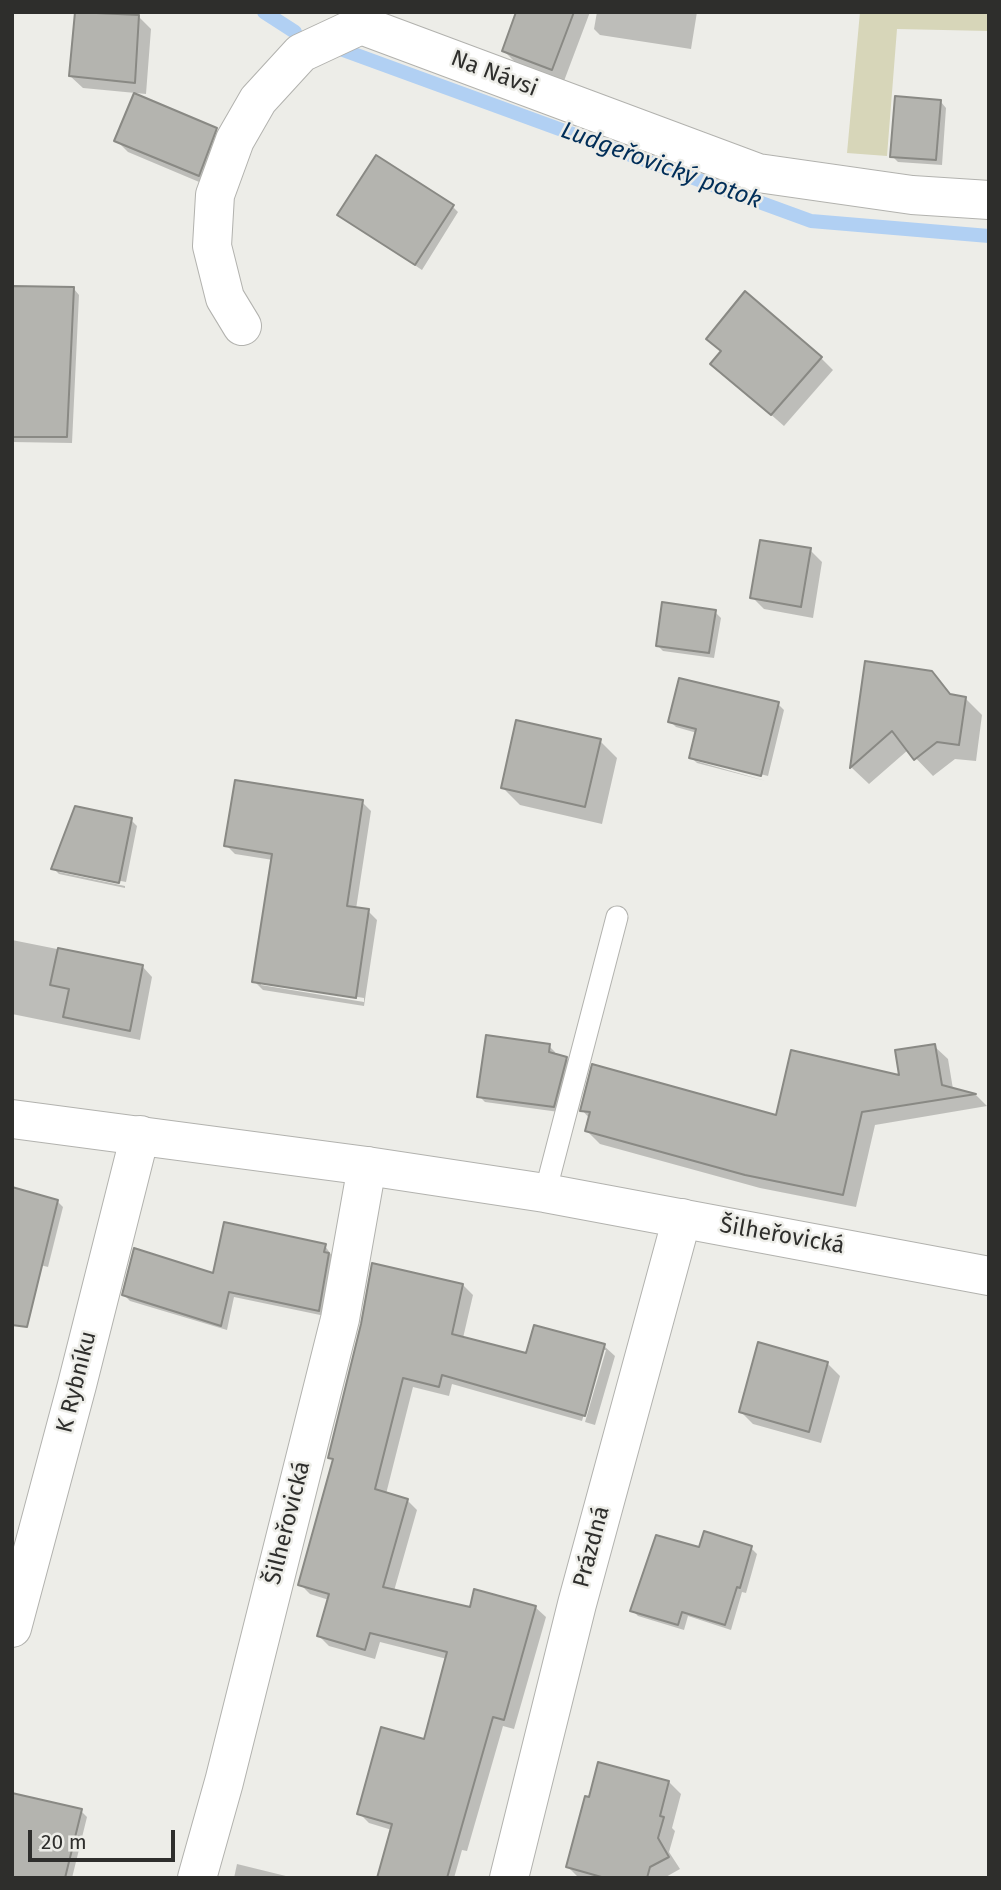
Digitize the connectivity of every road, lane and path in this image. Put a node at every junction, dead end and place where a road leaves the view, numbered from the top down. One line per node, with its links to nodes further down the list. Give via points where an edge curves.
1 (989, 200): 2 (street, Na Návsi, via 912,195 758,173 361,25 301,53 258,100 235,140 215,195 212,246 225,298)
2 (242, 326)
3 (617, 917): 7 (lane)
4 (12, 1119): 5 (street, Šilheřovická)
5 (140, 1135): 6 (street, Šilheřovická); 10 (street, K Rybníku)
6 (367, 1166): 7 (street, Šilheřovická); 11 (street, Šilheřovická, via 340,1319)
7 (545, 1193): 8 (street, Šilheřovická)
8 (682, 1218): 9 (street, Šilheřovická); 12 (street, Prázdná, via 577,1604)
9 (989, 1276)
10 (12, 1628)
11 (197, 1878)
12 (509, 1878)

